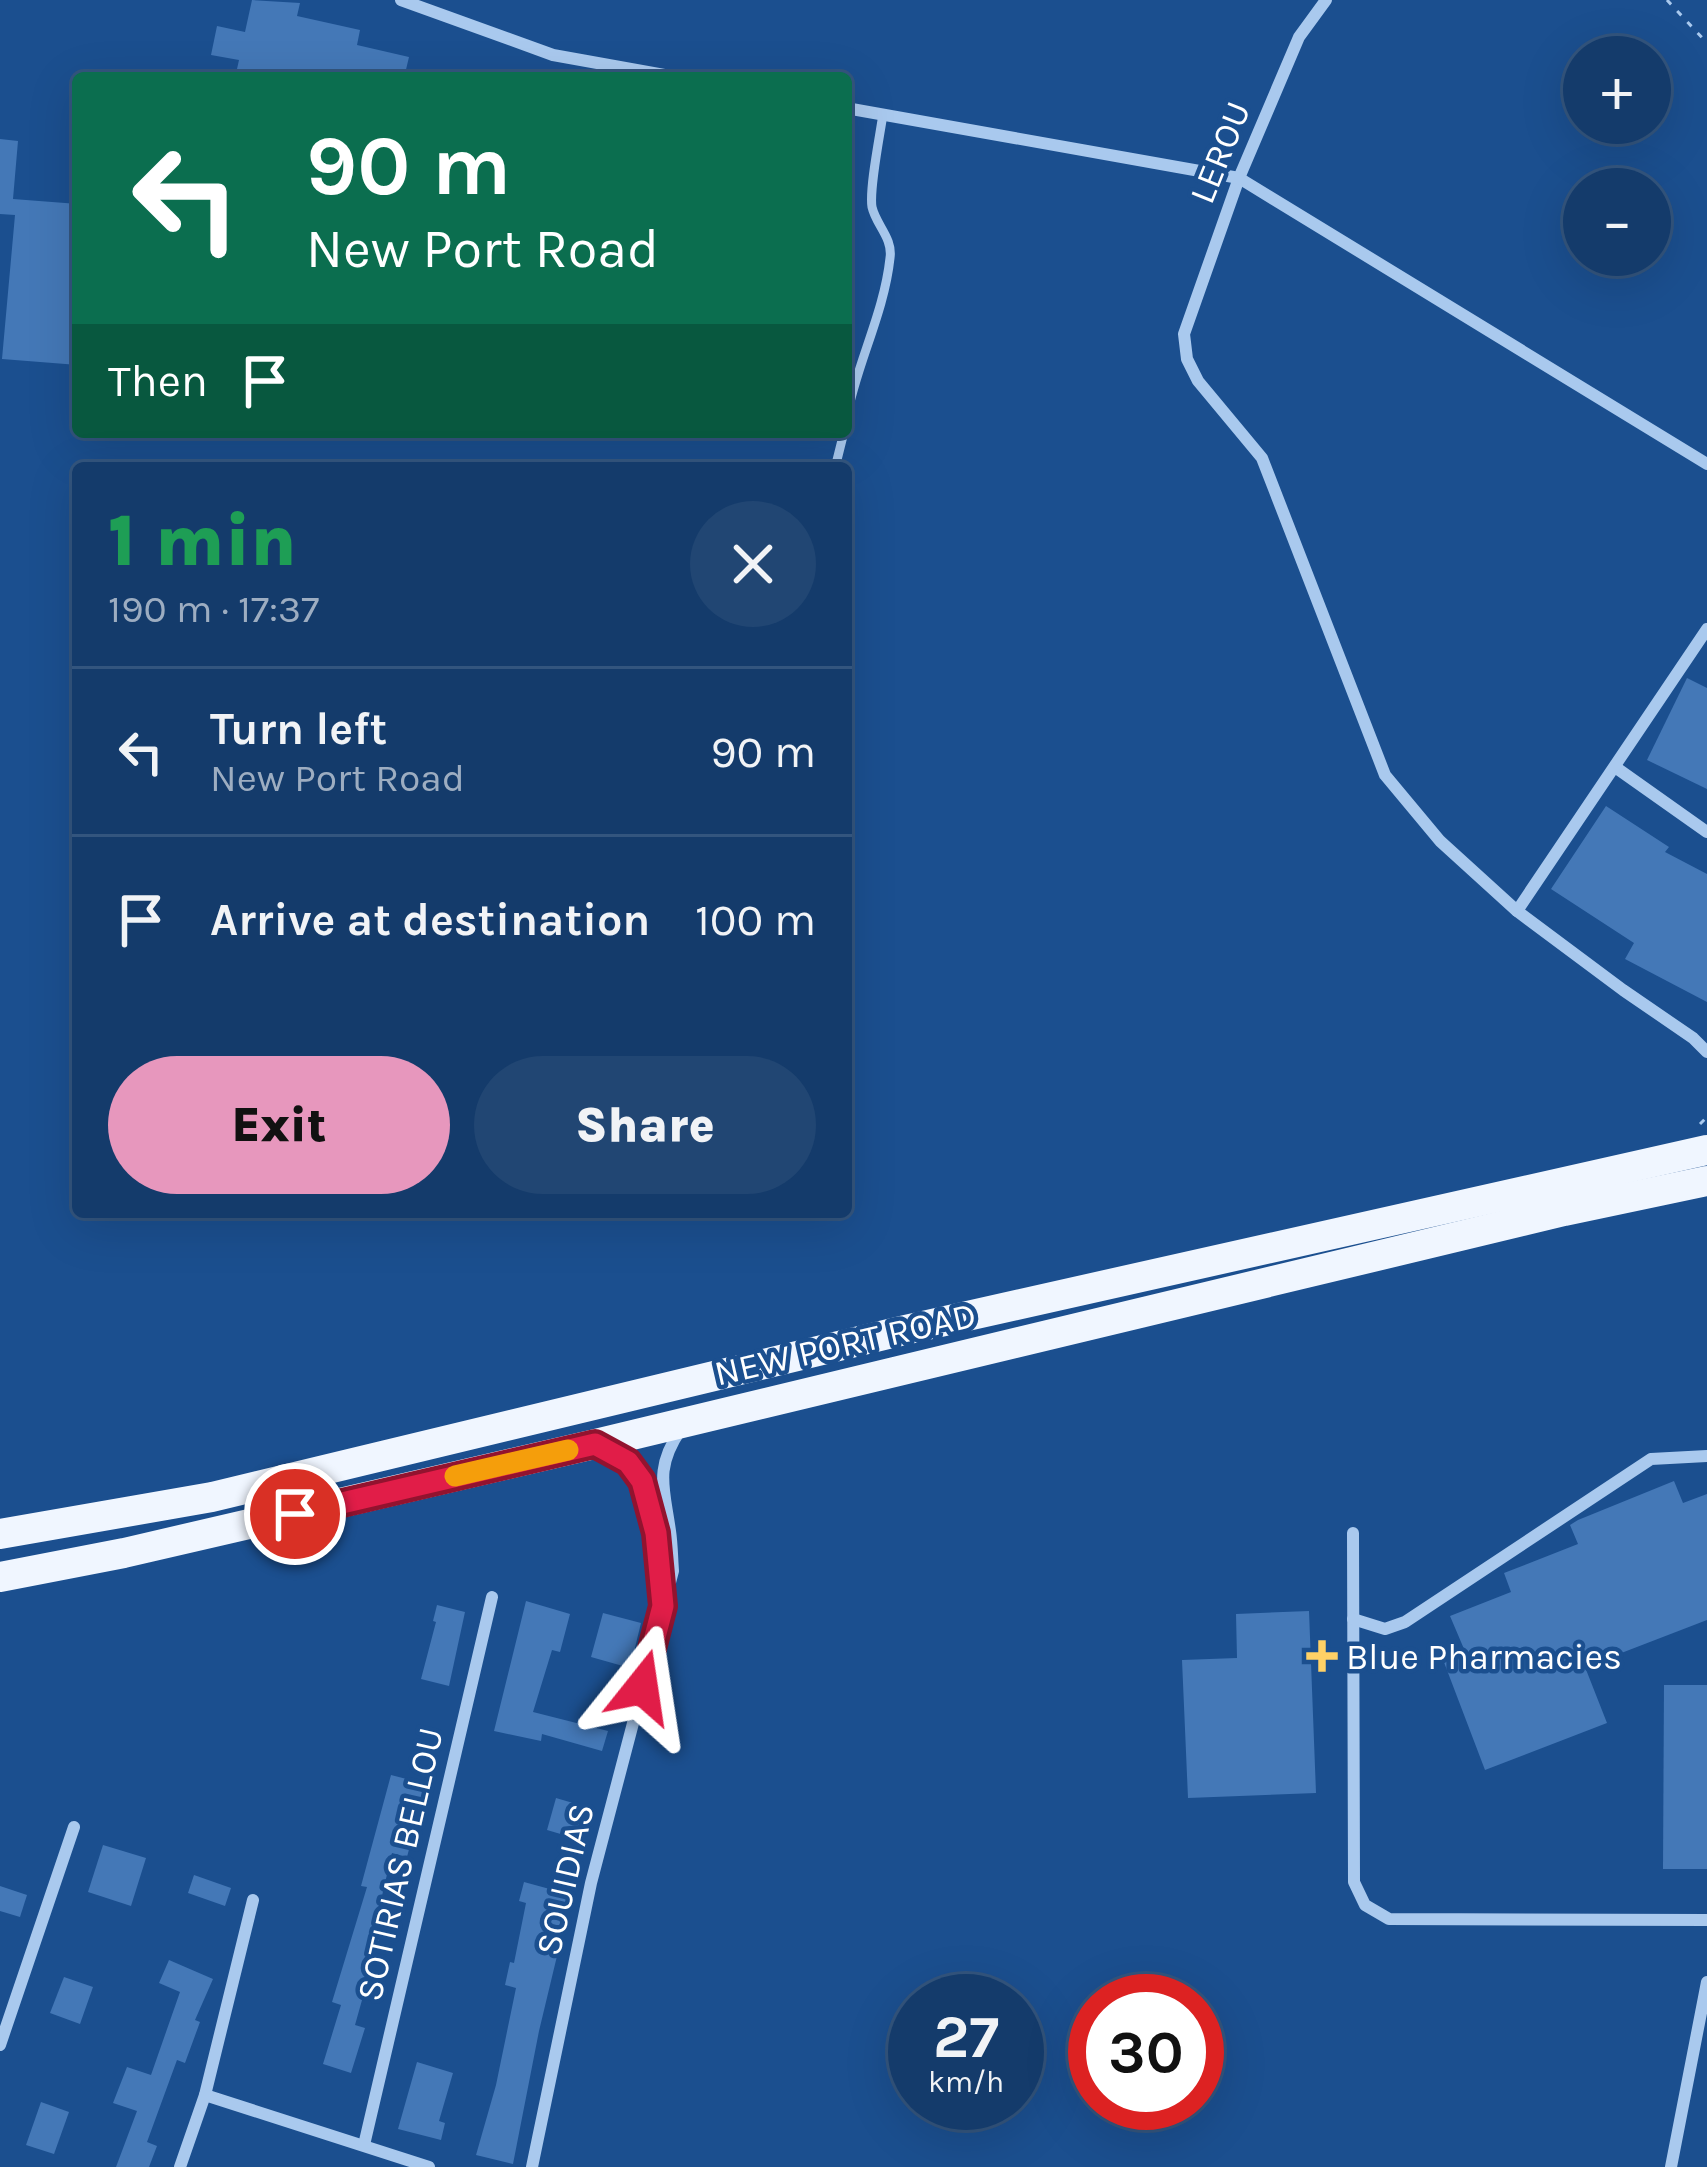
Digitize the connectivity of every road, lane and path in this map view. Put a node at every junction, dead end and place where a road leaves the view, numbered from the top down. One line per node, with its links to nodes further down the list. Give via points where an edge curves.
1 (400, 0): 5 (street, via 554,55)
2 (1326, 0): 8 (street, LEROU, via 1298,37)
3 (1667, 0): 4 (path)
4 (1707, 44)
5 (648, 72)
6 (852, 108): 7 (street)
7 (883, 114): 8 (street); 9 (lane, via 872,208 892,252)
8 (1238, 178): 10 (street); 14 (street, LEROU, via 1184,334 1187,359 1262,458 1385,775 1440,841)
9 (852, 386)
10 (1707, 464)
11 (1707, 629): 12 (street)
12 (1615, 767): 13 (street); 14 (street)
13 (1707, 832)
14 (1517, 910): 15 (street)
15 (1707, 1052)
16 (1707, 1150): 22 (main road, NEW PORT ROAD, via 212,1497)
17 (1707, 1181): 18 (main road, NEW PORT ROAD)
18 (687, 1421): 19 (main road, NEW PORT ROAD); 25 (street, SOUIDIAS, via 667,1450 661,1478 673,1570)
19 (595, 1444): 23 (main road, NEW PORT ROAD); 25 (street, SOUIDIAS, via 628,1462 642,1481)
20 (1707, 1456): 26 (street, via 1651,1459 1405,1622 1385,1629)
21 (1352, 1533): 26 (street)
22 (0, 1534)
23 (0, 1577)
24 (492, 1597): 33 (street, SOTIRIAS BELLOU)
25 (663, 1606): 36 (street, SOUIDIAS, via 591,1883)
26 (1353, 1618): 29 (street, via 1354,1882 1365,1905 1389,1919)
27 (74, 1827): 31 (street)
28 (253, 1900): 32 (street)
29 (1707, 1920)
30 (1707, 1982): 37 (street)
31 (0, 2045)
32 (205, 2095): 33 (street); 34 (street)
33 (364, 2145): 35 (street)
34 (180, 2167)
35 (429, 2167)
36 (532, 2167)
37 (1671, 2167)

